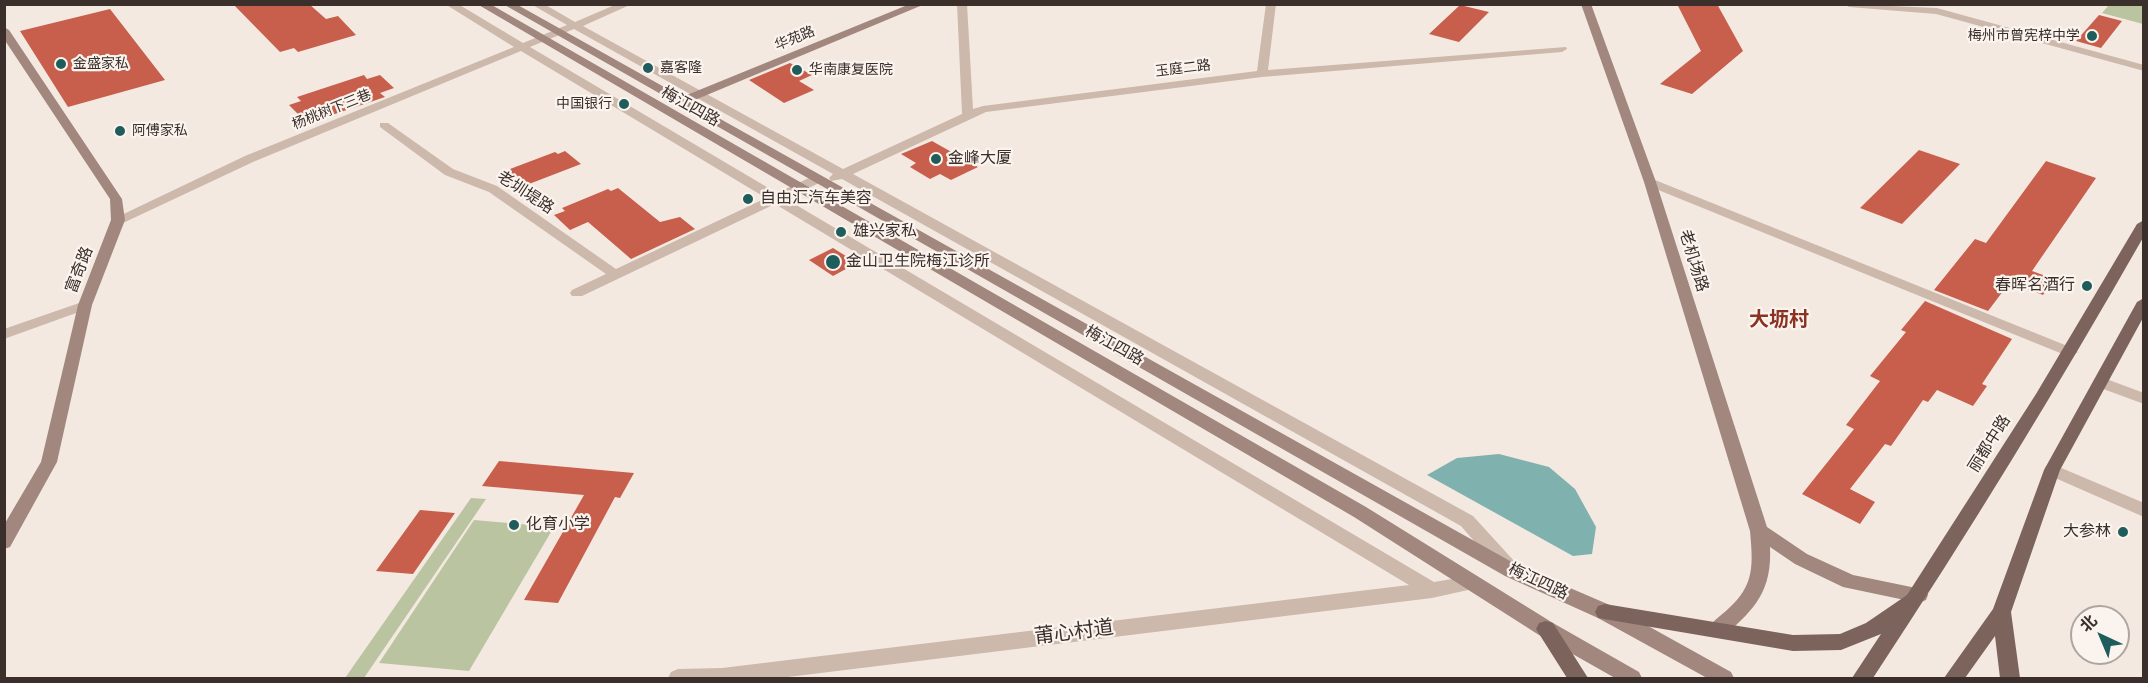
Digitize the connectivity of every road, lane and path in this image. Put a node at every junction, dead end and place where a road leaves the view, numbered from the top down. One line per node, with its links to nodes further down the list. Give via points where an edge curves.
1 (450, 4): 37 (street)
2 (482, 4): 36 (main road, 梅江四路, via 1360,512)
3 (508, 4): 11 (main road, 梅江四路)
4 (536, 4): 35 (street, via 1467,521)
5 (627, 4): 11 (street, 杨桃树下三巷)
6 (920, 4): 16 (main road, 华苑路)
7 (962, 4): 17 (street)
8 (1271, 4): 15 (street)
9 (1586, 4): 20 (main road, 老机场路)
10 (1849, 4): 14 (street, via 1937,11)
11 (560, 34): 16 (main road, 梅江四路); 21 (street, 杨桃树下三巷, via 249,159)
12 (8, 39): 21 (main road, via 116,199)
13 (1562, 49): 15 (street, 玉庭二路)
14 (2144, 68)
15 (1262, 74): 17 (street, 玉庭二路, via 983,108)
16 (680, 102): 19 (main road, 梅江四路)
17 (968, 116): 19 (street, 玉庭二路)
18 (384, 125): 23 (street, 老圳堤路, via 449,172 494,189)
19 (820, 181): 23 (street, 玉庭二路); 35 (main road, 梅江四路)
20 (1650, 182): 28 (street); 33 (main road, 老机场路)
21 (118, 220): 26 (main road, 富奇路)
22 (2144, 224): 28 (main road, 丽都中路)
23 (616, 275): 24 (street, 玉庭二路)
24 (577, 293)
25 (2144, 302): 29 (main road)
26 (85, 305): 27 (street); 34 (main road, 富奇路, via 49,462)
27 (4, 334)
28 (2070, 352): 38 (main road, 丽都中路)
29 (2101, 382): 30 (street); 31 (main road)
30 (2144, 399)
31 (2052, 470): 32 (street); 40 (main road)
32 (2144, 511)
33 (1759, 531): 38 (main road, via 1801,559 1850,582); 42 (main road, 老机场路, via 1762,561 1758,586 1745,607)
34 (4, 542)
35 (1512, 571): 39 (main road, 梅江四路)
36 (1470, 583): 37 (street, 莆心村道); 41 (main road, 梅江四路)
37 (1432, 590): 43 (street, 莆心村道, via 722,677)
38 (1919, 595): 42 (main road, via 1873,629 1841,642 1793,643); 47 (main road, 丽都中路)
39 (1605, 612): 42 (main road); 46 (main road, 梅江四路)
40 (2001, 612): 48 (main road); 49 (main road)
41 (1546, 629): 44 (main road); 45 (main road, 梅江四路)
42 (1719, 629)
43 (678, 678)
44 (1578, 678)
45 (1632, 678)
46 (1724, 678)
47 (1862, 678)
48 (1954, 678)
49 (2010, 678)

